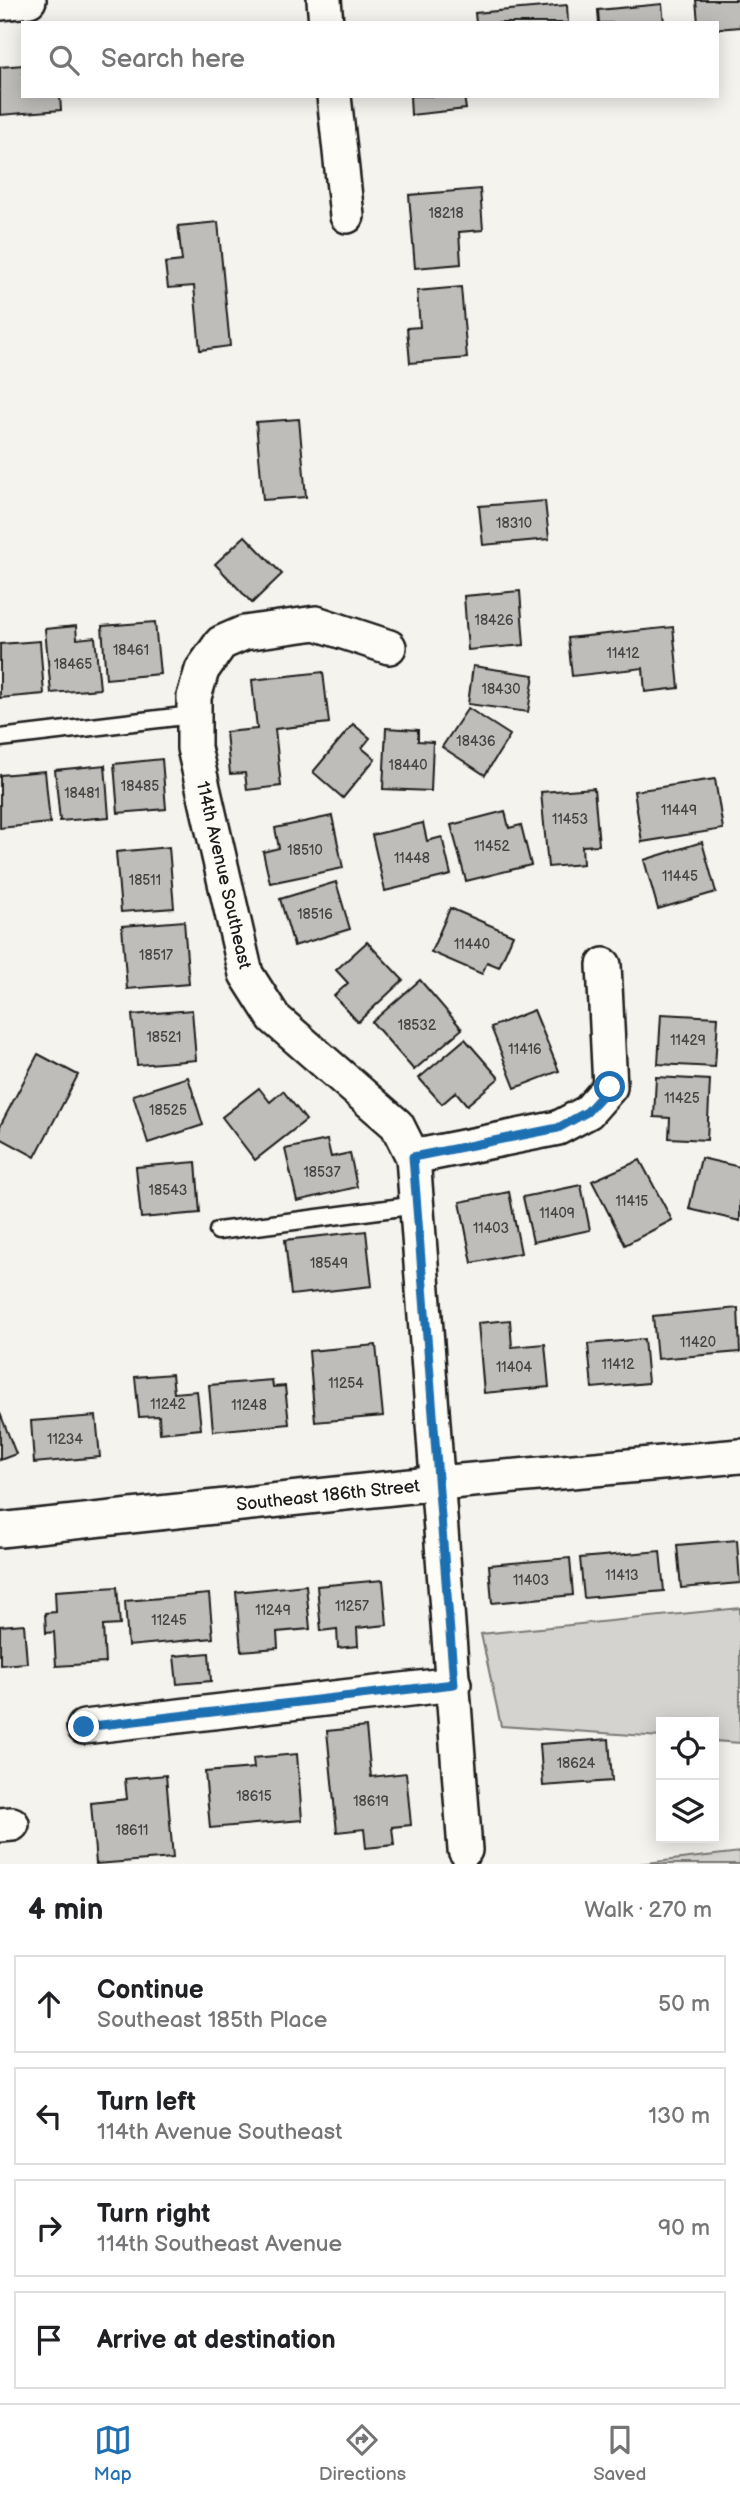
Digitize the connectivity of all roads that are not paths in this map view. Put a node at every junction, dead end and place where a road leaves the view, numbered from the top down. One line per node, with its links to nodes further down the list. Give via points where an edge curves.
1 (29, 0): 3 (street)
2 (324, 0): 4 (street)
3 (0, 3)
4 (326, 21)
5 (334, 98): 6 (street)
6 (347, 216)
7 (389, 647): 8 (street, 114th Avenue Southeast, via 316,623 244,633 221,643 202,670)
8 (192, 715): 9 (lane); 11 (street, 114th Avenue Southeast, via 194,748 246,974 274,1018 397,1125)
9 (0, 738)
10 (604, 965): 11 (street, via 610,1087 587,1112 558,1128)
11 (413, 1157): 12 (street, 114th Avenue Southeast)
12 (417, 1205): 13 (lane); 15 (street, 114th Avenue Southeast)
13 (218, 1231)
14 (740, 1456): 15 (street, Southeast 186th Street)
15 (439, 1483): 16 (street, Southeast 186th Street); 17 (street, 114th Avenue Southeast)
16 (0, 1530)
17 (454, 1684): 18 (street); 19 (street, 114th Avenue Southeast)
18 (84, 1727)
19 (465, 1850)

